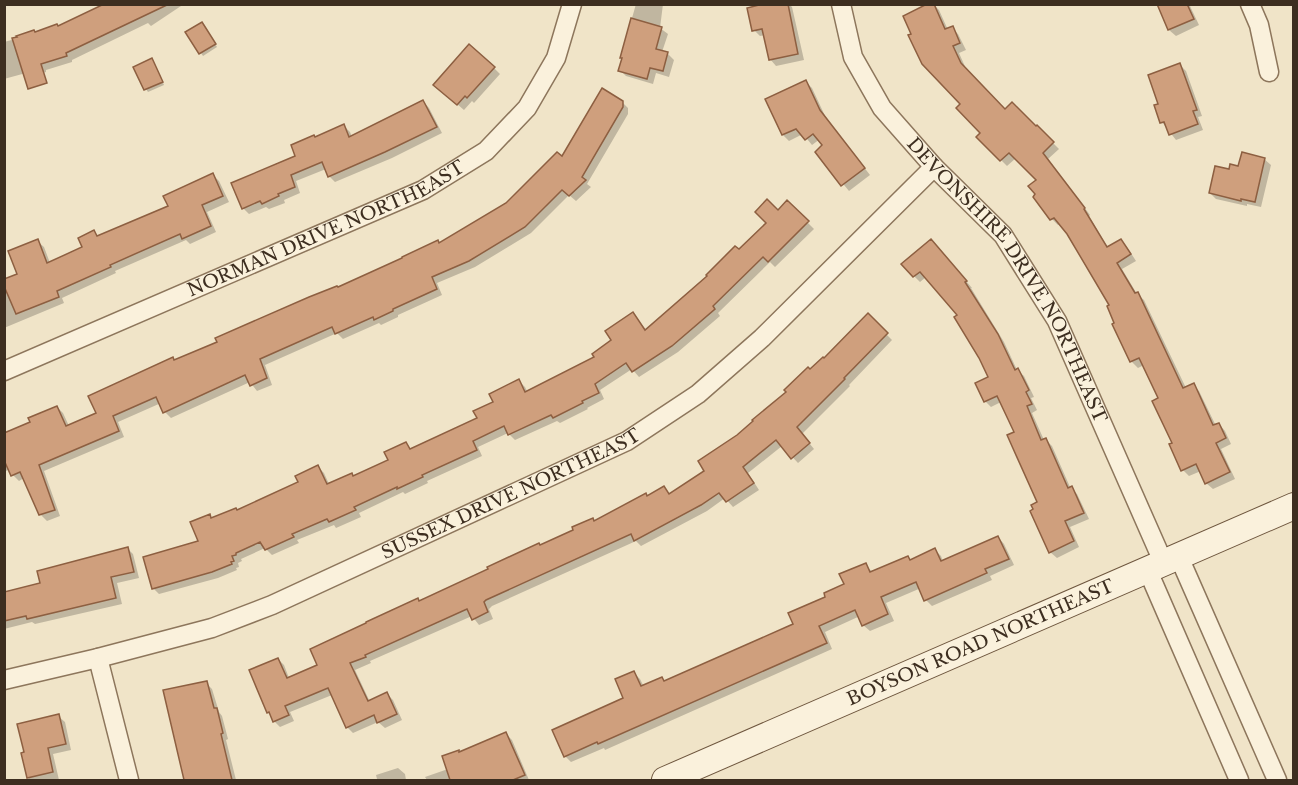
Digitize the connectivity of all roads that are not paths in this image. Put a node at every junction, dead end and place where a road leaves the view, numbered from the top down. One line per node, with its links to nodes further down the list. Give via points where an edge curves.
1 (572, 4): 6 (street, NORMAN DRIVE NORTHEAST, via 556,58 527,108 486,151 423,190)
2 (841, 4): 5 (street, DEVONSHIRE DRIVE NORTHEAST, via 853,57 882,108)
3 (1250, 4): 4 (street, via 1259,25)
4 (1269, 72)
5 (934, 167): 8 (street, DEVONSHIRE DRIVE NORTHEAST, via 1003,235 1057,321); 9 (street, SUSSEX DRIVE NORTHEAST, via 762,338 698,394 627,441 272,605 212,628)
6 (4, 371)
7 (1293, 506): 8 (main road, BOYSON ROAD NORTHEAST)
8 (1164, 564): 12 (main road, BOYSON ROAD NORTHEAST); 13 (street, DEVONSHIRE DRIVE NORTHEAST); 14 (street, DEVONSHIRE DRIVE NORTHEAST)
9 (99, 658): 10 (street, SUSSEX DRIVE NORTHEAST); 11 (street)
10 (4, 680)
11 (129, 780)
12 (666, 780)
13 (1239, 780)
14 (1277, 780)

